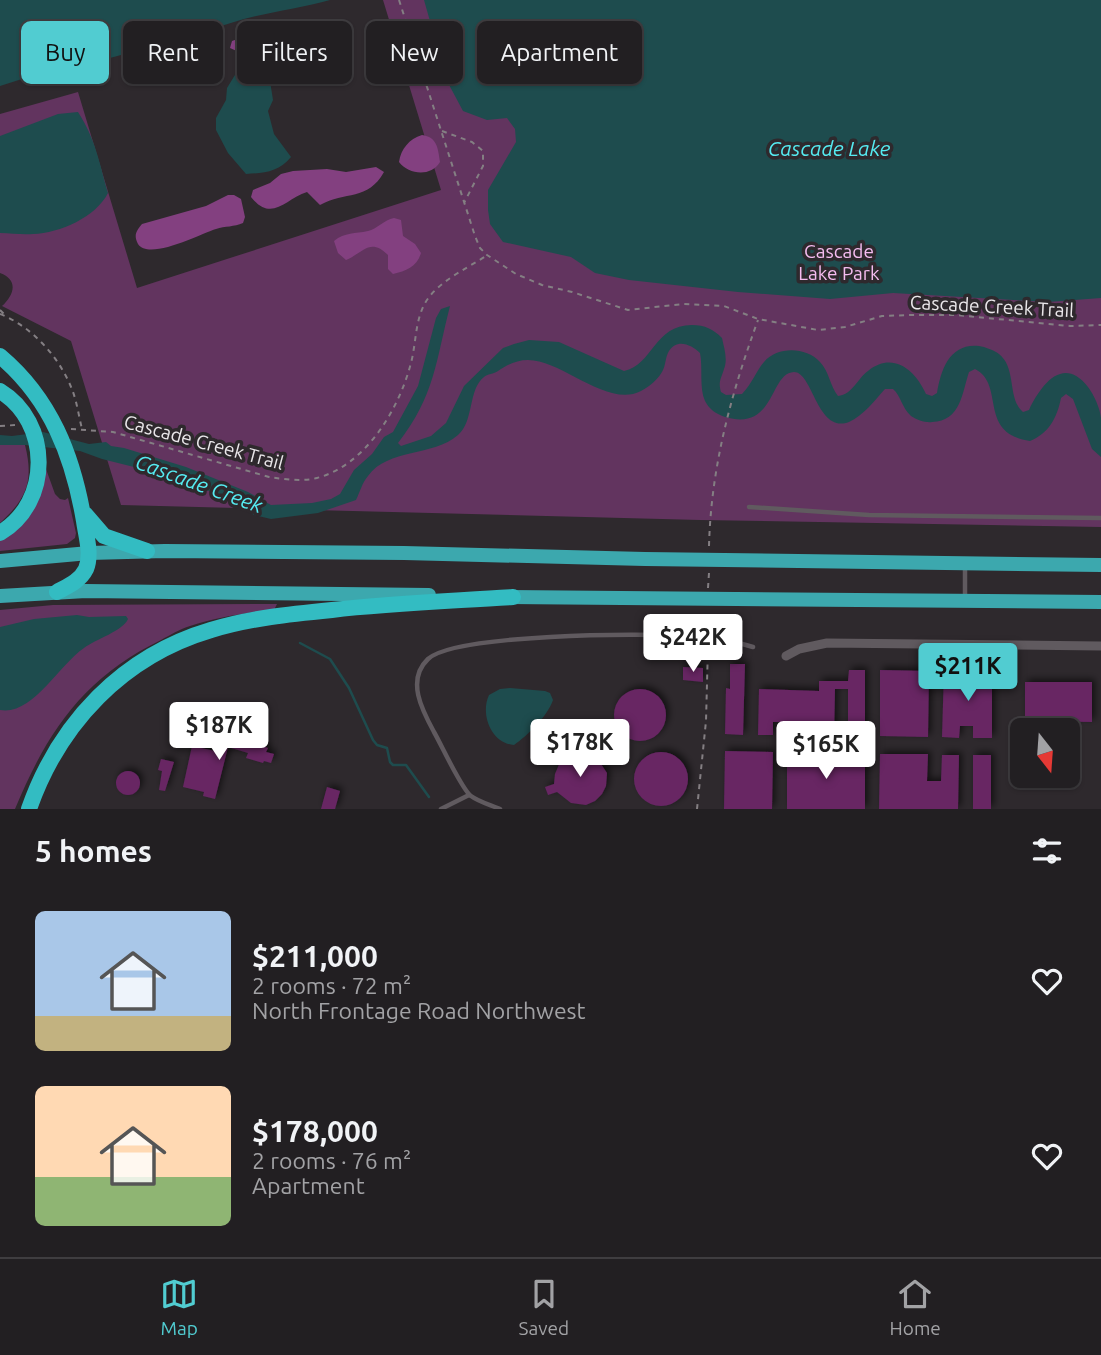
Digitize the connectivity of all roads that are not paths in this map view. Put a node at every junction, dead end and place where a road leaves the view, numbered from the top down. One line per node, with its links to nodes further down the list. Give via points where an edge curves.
1 (0, 356): 4 (highway, via 49,412 64,443)
2 (0, 391): 6 (highway, via 19,405 33,431 40,469 29,504 18,520)
3 (749, 507): 5 (lane, via 869,515)
4 (82, 510): 7 (highway, via 104,537); 8 (highway)
5 (1101, 518)
6 (0, 533)
7 (147, 551): 8 (highway); 10 (highway)
8 (89, 553): 9 (highway); 12 (highway, via 80,578)
9 (0, 561)
10 (965, 563): 11 (highway); 15 (lane)
11 (1101, 565)
12 (57, 593): 13 (highway); 14 (highway)
13 (0, 596)
14 (513, 597): 15 (highway); 21 (highway, via 287,615 239,622 187,638 118,679 84,712 52,754)
15 (965, 601): 16 (highway)
16 (1101, 601)
17 (1101, 646): 19 (street, via 827,643)
18 (753, 647): 20 (lane, via 685,636 565,636 442,650 427,659 416,688 422,709)
19 (786, 656)
20 (469, 795): 22 (lane); 23 (lane)
21 (29, 809)
22 (441, 809)
23 (500, 809)

